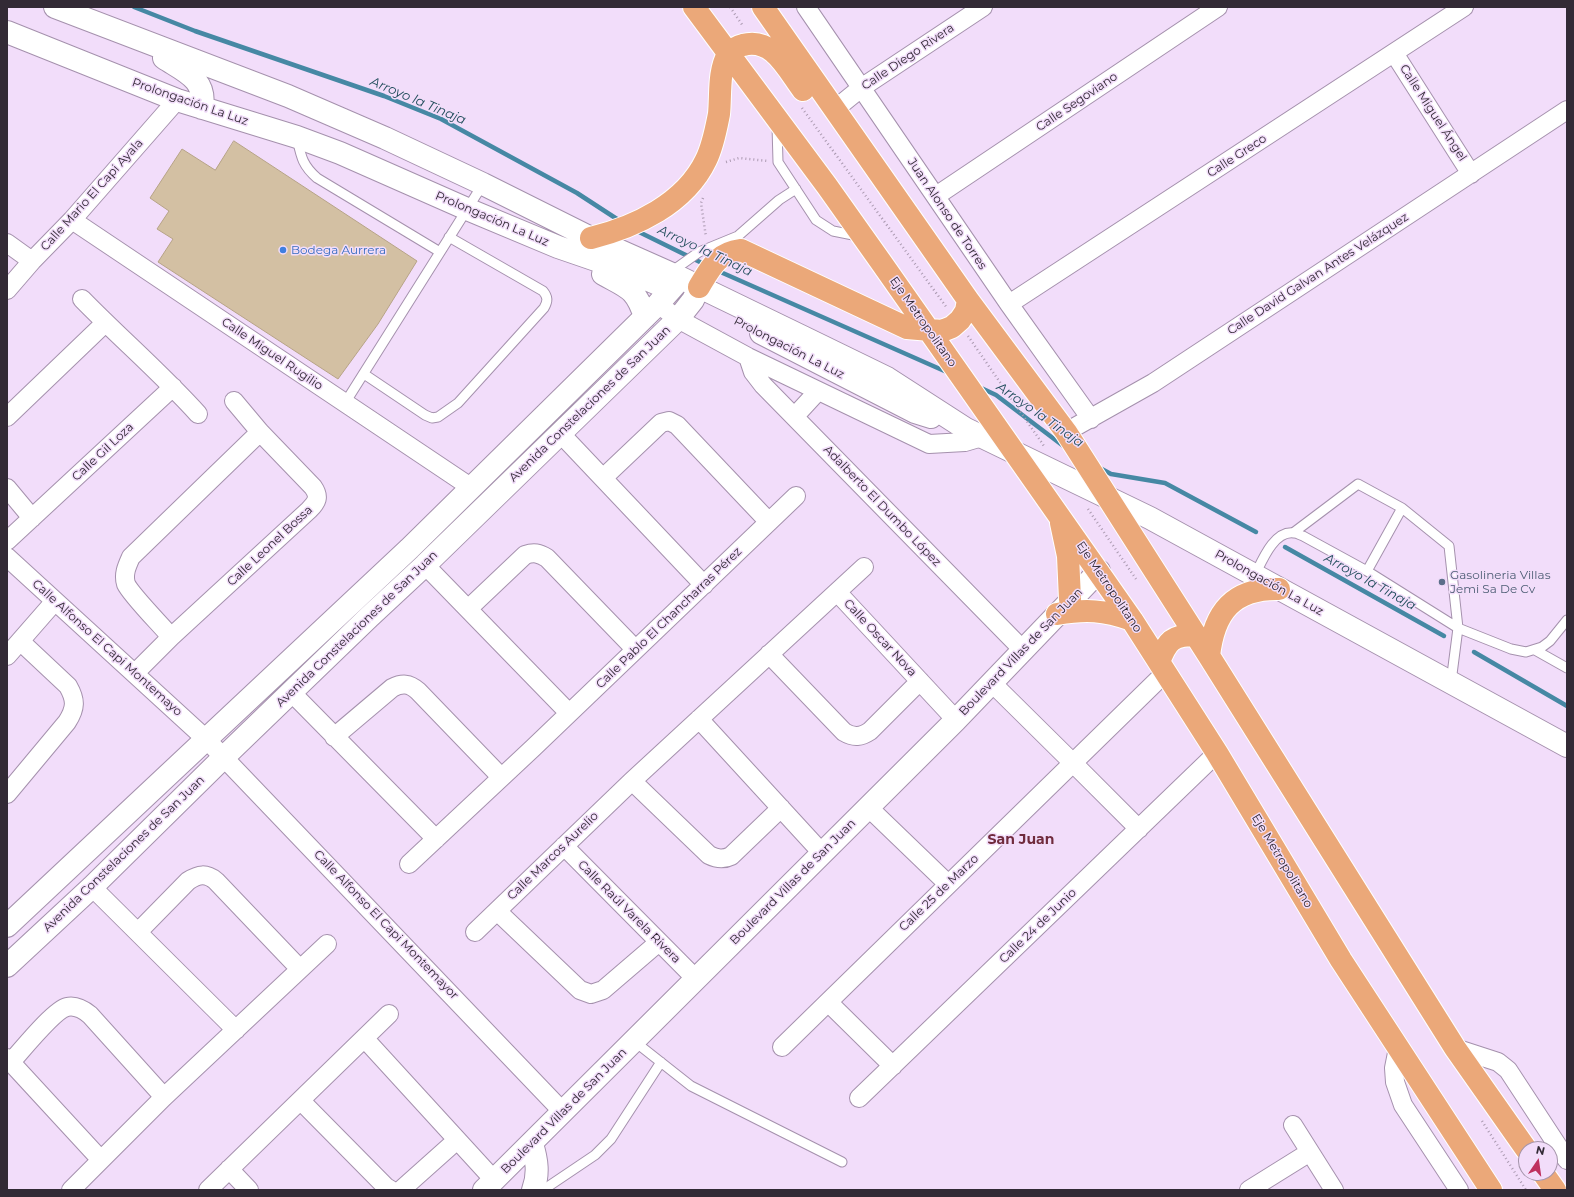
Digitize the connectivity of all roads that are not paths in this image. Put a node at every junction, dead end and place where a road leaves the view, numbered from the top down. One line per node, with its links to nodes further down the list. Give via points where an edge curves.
1 (57, 7): 9 (street, Prolongación La Luz)
2 (694, 7): 10 (main road, Eje Metropolitano)
3 (763, 7): 15 (main road)
4 (806, 7): 12 (street, Juan Alonso de Torres)
5 (983, 7): 12 (street, Calle Diego Rivera)
6 (1218, 7): 22 (street, Calle Segoviano)
7 (1464, 7): 11 (street, Calle Greco)
8 (7, 32): 13 (street, Prolongación La Luz)
9 (128, 34): 14 (street, via 196,80 204,98); 20 (street, Prolongación La Luz, via 288,96)
10 (729, 53): 15 (main road, via 738,46 753,42 764,45 774,52 804,92 820,105); 17 (main road, Eje Metropolitano); 27 (main road, via 722,68 719,114 714,136 706,161 692,182 675,199 632,225)
11 (1394, 53): 19 (street, Calle Miguel Ángel); 37 (street, Calle Greco)
12 (861, 88): 15 (street, Calle Diego Rivera); 22 (street, Juan Alonso de Torres)
13 (177, 100): 14 (street, Prolongación La Luz); 24 (street, Calle Mario El Capi Ayala)
14 (202, 108): 18 (street, Prolongación La Luz)
15 (834, 110): 36 (main road)
16 (1567, 110): 19 (street, Calle David Galvan Antes Velázquez)
17 (777, 118): 21 (lane, via 778,162); 26 (main road, Eje Metropolitano)
18 (297, 137): 23 (street, Prolongación La Luz); 31 (lane, via 301,159 317,178)
19 (1471, 174): 50 (street, Calle David Galvan Antes Velázquez, via 1153,383)
20 (483, 184): 23 (lane); 27 (street, Prolongación La Luz)
21 (796, 189): 26 (lane, via 816,220 833,231); 30 (lane)
22 (936, 196): 37 (street, Juan Alonso de Torres)
23 (467, 209): 25 (lane); 29 (street, Prolongación La Luz)
24 (72, 220): 32 (street, Calle Mario El Capi Ayala); 46 (street, Calle Miguel Rugilio)
25 (449, 237): 31 (lane); 42 (lane, via 543,291 547,296 544,308 458,403 438,417 425,415)
26 (864, 237): 40 (main road, Eje Metropolitano)
27 (591, 238): 33 (street, Prolongación La Luz)
28 (7, 243): 32 (street)
29 (558, 247): 33 (street, Prolongación La Luz); 33 (street, via 626,286 639,299)
30 (718, 249): 33 (main road); 33 (lane); 40 (main road, via 751,253 907,328)
31 (440, 252): 42 (lane)
32 (32, 261): 34 (street, Calle Mario El Capi Ayala)
33 (678, 288): 38 (street, Avenida Constelaciones de San Juan); 54 (street, Prolongación La Luz, via 887,378); 58 (street, Avenida Constelaciones de San Juan)
34 (7, 290)
35 (82, 298): 39 (street)
36 (968, 300): 40 (main road, via 966,311 952,327 942,331); 52 (main road)
37 (1009, 304): 50 (street, Juan Alonso de Torres)
38 (678, 319): 41 (street); 53 (street, Avenida Constelaciones de San Juan)
39 (105, 323): 43 (street); 49 (street)
40 (930, 331): 55 (main road, Eje Metropolitano)
41 (748, 357): 44 (street); 48 (street, Adalberto El Dumbo López, via 753,372 763,385)
42 (364, 374): 46 (lane)
43 (173, 387): 47 (street); 63 (street, Calle Gil Loza)
44 (818, 391): 48 (street); 54 (street, via 929,444 965,442)
45 (234, 401): 51 (street, Calle Leonel Bossa)
46 (345, 403): 58 (street, Calle Miguel Rugilio)
47 (198, 414)
48 (795, 416): 86 (street, Adalberto El Dumbo López)
49 (7, 417)
50 (1091, 419): 52 (street, Calle David Galvan Antes Velázquez)
51 (260, 432): 83 (street, via 131,557 126,568 125,576 129,589); 83 (street, Calle Leonel Bossa, via 313,487 318,496 317,500 310,510)
52 (1066, 432): 60 (main road)
53 (560, 433): 56 (street); 68 (street, Avenida Constelaciones de San Juan)
54 (974, 433): 55 (street, Prolongación La Luz)
55 (1016, 452): 60 (street, Prolongación La Luz); 62 (main road, Eje Metropolitano)
56 (603, 478): 64 (street, via 662,423 669,421 677,425); 73 (street)
57 (7, 488): 63 (street)
58 (472, 488): 103 (street, Avenida Constelaciones de San Juan)
59 (796, 496): 64 (street, Calle Pablo El Chancharras Pérez)
60 (1111, 500): 72 (street, Prolongación La Luz, via 1150,518); 82 (main road)
61 (1402, 508): 65 (lane, via 1358,484); 71 (lane); 81 (lane, via 1449,546)
62 (1059, 514): 70 (main road, Eje Metropolitano); 77 (main road, via 1068,556)
63 (32, 518): 66 (street, Calle Gil Loza)
64 (769, 522): 73 (street, Calle Pablo El Chancharras Pérez)
65 (1293, 532): 71 (lane); 72 (lane, via 1279,538 1270,546)
66 (7, 541)
67 (7, 557): 76 (street, Calle Alfonso El Capi Montemayo)
68 (425, 565): 78 (street); 98 (street, Avenida Constelaciones de San Juan)
69 (864, 567): 75 (street)
70 (1099, 571): 77 (street, Boulevard Villas de San Juan); 79 (main road, Eje Metropolitano)
71 (1367, 571): 81 (lane)
72 (1255, 575): 74 (street, Prolongación La Luz)
73 (704, 584): 85 (street, Calle Pablo El Chancharras Pérez)
74 (1279, 589): 90 (main road, via 1264,589 1235,600 1216,624); 95 (street, Prolongación La Luz)
75 (837, 592): 88 (street, Calle Oscar Nova); 94 (street, Calle Oscar Nova)
76 (55, 601): 84 (street); 93 (street, Calle Alfonso El Capi Montemayo)
77 (1064, 607): 79 (main road, via 1076,611 1114,613); 86 (street, Boulevard Villas de San Juan)
78 (468, 609): 85 (street, via 525,555 541,554); 99 (street)
79 (1132, 620): 91 (main road, Eje Metropolitano)
80 (1567, 620): 87 (lane, via 1550,641)
81 (1458, 628): 87 (lane, via 1518,651); 95 (lane)
82 (1196, 635): 90 (main road); 91 (main road, via 1182,635 1166,645)
83 (171, 637): 93 (street, Calle Leonel Bossa)
84 (20, 641): 89 (street); 110 (street, via 68,686 73,694 74,704 67,722)
85 (635, 649): 99 (street, Calle Pablo El Chancharras Pérez)
86 (1022, 650): 96 (street, Boulevard Villas de San Juan)
87 (1535, 650): 92 (lane)
88 (770, 654): 94 (street, Calle Oscar Nova, via 850,736 857,737 870,731); 97 (street, Calle Oscar Nova)
89 (7, 656)
90 (1209, 656): 136 (main road)
91 (1162, 667): 105 (main road, Eje Metropolitano); 107 (street, Calle 25 de Marzo)
92 (1567, 668)
93 (136, 673): 103 (street, Calle Alfonso El Capi Montemayo)
94 (920, 681): 101 (street, Calle Oscar Nova)
95 (1451, 682): 104 (street, Prolongación La Luz)
96 (992, 683): 101 (street, Boulevard Villas de San Juan); 107 (street)
97 (732, 688): 100 (street, Calle Marcos Aurelio)
98 (291, 692): 102 (street); 106 (street, Avenida Constelaciones de San Juan)
99 (569, 713): 108 (street, Calle Pablo El Chancharras Pérez)
100 (699, 719): 109 (street, Calle Marcos Aurelio); 112 (street)
101 (956, 720): 111 (street, Boulevard Villas de San Juan)
102 (334, 737): 108 (street, via 392,688 406,684 413,686); 114 (street)
103 (207, 740): 106 (street, Calle Alfonso El Capi Montemayor); 121 (street, Avenida Constelaciones de San Juan)
104 (1567, 746)
105 (1217, 753): 113 (street, Calle 24 de Junio); 135 (main road, Eje Metropolitano, via 1341,960)
106 (224, 757): 119 (street, Avenida Constelaciones de San Juan); 143 (street, Calle Alfonso El Capi Montemayor)
107 (1073, 763): 113 (street); 118 (street, Calle 25 de Marzo)
108 (502, 777): 114 (street, Calle Pablo El Chancharras Pérez)
109 (632, 781): 112 (street, via 709,855 717,859 731,856); 115 (street, Calle Marcos Aurelio)
110 (7, 794)
111 (868, 807): 116 (street, Boulevard Villas de San Juan); 118 (street)
112 (781, 808): 116 (street)
113 (1139, 829): 139 (street, Calle 24 de Junio)
114 (436, 839): 117 (street, Calle Pablo El Chancharras Pérez)
115 (564, 846): 120 (street, Calle Marcos Aurelio); 124 (street, Calle Raúl Varela Rivera)
116 (822, 853): 128 (street, Boulevard Villas de San Juan)
117 (409, 864)
118 (948, 884): 129 (street, Calle 25 de Marzo)
119 (92, 887): 122 (street); 126 (street, Avenida Constelaciones de San Juan)
120 (497, 910): 123 (street, Calle Marcos Aurelio); 124 (street, via 580,990 591,994 603,990)
121 (7, 926)
122 (138, 932): 127 (street, via 188,881 202,875 210,876); 131 (street)
123 (475, 932)
124 (659, 942): 128 (street, Calle Raúl Varela Rivera)
125 (327, 944): 127 (street)
126 (7, 966)
127 (300, 969): 131 (street)
128 (695, 978): 133 (street, Boulevard Villas de San Juan)
129 (828, 1002): 134 (street, Calle 25 de Marzo); 139 (street)
130 (389, 1014): 132 (street)
131 (236, 1030): 140 (street)
132 (365, 1039): 142 (street); 145 (street)
133 (634, 1041): 138 (lane); 143 (street, Boulevard Villas de San Juan)
134 (782, 1047)
135 (1398, 1048): 164 (street, via 1394,1068 1395,1082 1403,1105); 165 (main road, Eje Metropolitano)
136 (1455, 1048): 146 (main road); 150 (street, via 1493,1060 1508,1070)
137 (9, 1060): 140 (street, via 55,1015 68,1007 78,1008 90,1015); 149 (street)
138 (661, 1062): 151 (lane, via 691,1086); 161 (lane, via 611,1139 595,1155)
139 (893, 1066): 141 (street, Calle 24 de Junio)
140 (164, 1097): 149 (street)
141 (859, 1098)
142 (301, 1101): 152 (street); 158 (street, via 386,1188)
143 (564, 1112): 147 (street, Boulevard Villas de San Juan)
144 (1293, 1125): 148 (street)
145 (456, 1140): 154 (street); 159 (street)
146 (1520, 1141)
147 (532, 1144): 154 (street, Boulevard Villas de San Juan); 160 (street, via 537,1160 537,1173)
148 (1310, 1152): 162 (street); 163 (street)
149 (101, 1160): 155 (street)
150 (1567, 1160)
151 (842, 1162)
152 (229, 1169): 156 (street); 157 (street)
153 (1549, 1181): 166 (main road)
154 (490, 1187)
155 (71, 1190)
156 (208, 1190)
157 (250, 1190)
158 (391, 1190)
159 (401, 1190)
160 (532, 1190)
161 (543, 1190)
162 (1249, 1190)
163 (1334, 1190)
164 (1459, 1190)
165 (1491, 1190)
166 (1555, 1190)

